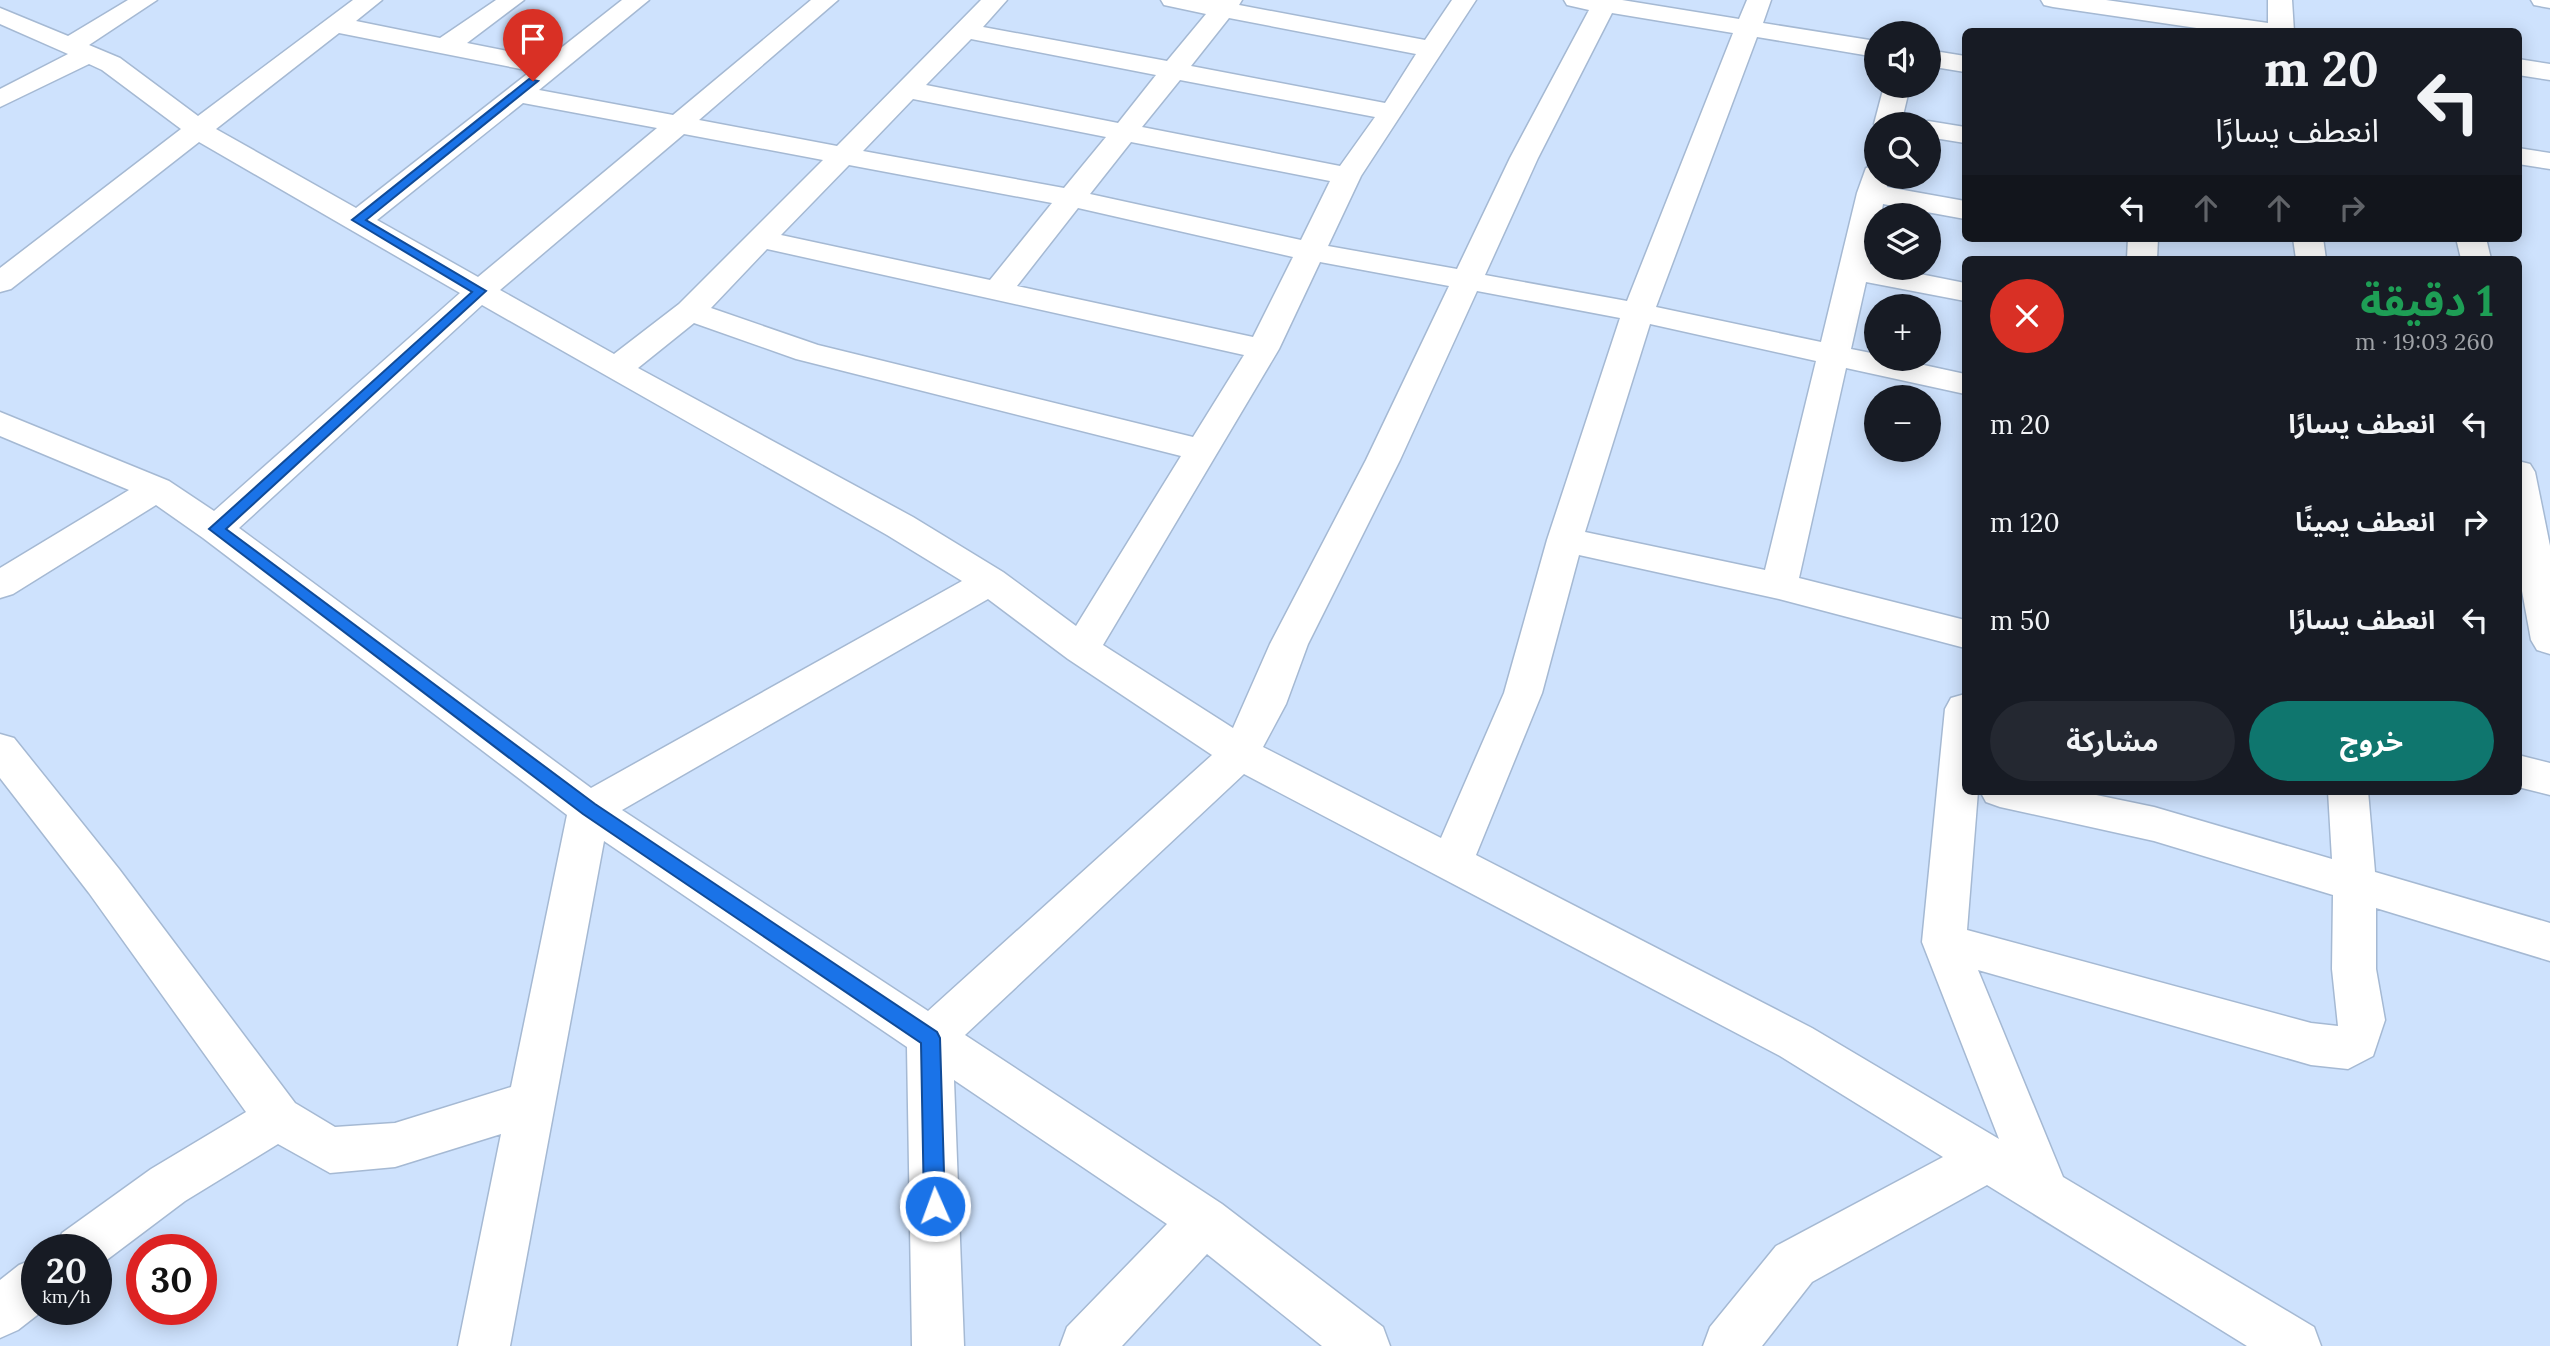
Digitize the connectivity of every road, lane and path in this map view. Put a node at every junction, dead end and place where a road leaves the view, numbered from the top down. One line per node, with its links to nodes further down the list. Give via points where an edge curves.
1 (18, 0): 17 (street)
2 (145, 0): 25 (street)
3 (370, 0): 19 (street)
4 (512, 0): 23 (street)
5 (637, 0): 29 (street)
6 (826, 0): 37 (street)
7 (995, 0): 22 (street)
8 (1173, 0): 15 (street)
9 (1464, 0): 26 (street)
10 (1576, 0): 16 (street)
11 (2053, 0): 20 (street)
12 (2280, 0): 21 (street)
13 (2543, 0): 14 (street)
14 (2550, 1)
15 (1226, 5): 26 (street); 31 (street)
16 (1604, 5): 18 (street); 54 (street)
17 (0, 13): 25 (street)
18 (1755, 14): 24 (street); 60 (street)
19 (334, 24): 23 (street); 38 (street)
20 (2252, 28)
21 (2281, 28)
22 (966, 31): 31 (street); 33 (street)
23 (445, 46): 29 (street)
24 (1864, 46)
25 (81, 49): 35 (street); 38 (street, via 111,64)
26 (1430, 49): 36 (street)
27 (1941, 60): 28 (street)
28 (1962, 64)
29 (550, 67): 34 (street)
30 (2522, 68): 32 (street)
31 (1174, 70): 36 (street); 40 (street)
32 (2550, 72)
33 (905, 89): 40 (street); 42 (street)
34 (516, 94): 37 (street); 50 (street)
35 (0, 99)
36 (1392, 112): 45 (street)
37 (676, 125): 42 (street); 56 (street)
38 (199, 130): 50 (street); 55 (street)
39 (1941, 131): 41 (street)
40 (1122, 132): 45 (street); 48 (street)
41 (1962, 135)
42 (844, 156): 48 (street); 51 (street)
43 (2522, 157): 44 (street)
44 (2550, 161)
45 (1347, 176): 52 (street)
46 (1873, 189): 53 (street)
47 (1895, 189): 49 (street)
48 (1071, 198): 52 (street); 57 (street)
49 (1962, 208)
50 (358, 220): 56 (street)
51 (761, 239): 57 (street); 59 (street)
52 (1308, 251): 54 (street); 61 (street)
53 (1853, 270): 58 (street); 62 (street)
54 (1464, 282): 60 (street); 78 (street)
55 (0, 283)
56 (480, 291): 63 (street); 69 (street)
57 (996, 291): 61 (street)
58 (1962, 291)
59 (690, 311): 63 (street); 66 (street, via 807,352)
60 (1638, 312): 62 (street); 70 (street)
61 (1263, 349): 66 (street)
62 (1833, 355): 64 (street); 73 (street)
63 (616, 369): 71 (street, via 888,519)
64 (1962, 383)
65 (0, 423): 67 (street)
66 (1202, 450): 76 (street)
67 (157, 489): 69 (street); 72 (street)
68 (2528, 498): 75 (street)
69 (216, 529): 85 (street)
70 (1565, 540): 73 (street); 86 (street, via 1523,693)
71 (990, 581): 76 (street); 85 (street)
72 (0, 585)
73 (1779, 586): 74 (street)
74 (1962, 633)
75 (2550, 640)
76 (1080, 649): 78 (street)
77 (0, 749): 92 (street, via 104,881)
78 (1240, 753): 86 (street); 90 (street)
79 (1962, 764): 82 (street)
80 (2522, 772): 81 (street)
81 (2550, 779)
82 (1961, 783): 88 (street)
83 (2019, 795): 87 (street, via 2154,824)
84 (2348, 795): 87 (street)
85 (589, 809): 90 (street); 91 (street)
86 (1451, 863): 93 (street, via 1796,1042)
87 (2356, 887): 88 (street, via 2354,969 2362,1020 2357,1042 2348,1048 2311,1044); 89 (street)
88 (1944, 942): 94 (street)
89 (2550, 942)
90 (930, 1038): 95 (street); 100 (street)
91 (531, 1104): 92 (street, via 395,1145 330,1150); 99 (street)
92 (278, 1118): 96 (street, via 168,1185)
93 (1985, 1160): 94 (street); 103 (street, via 1794,1264)
94 (2046, 1197): 104 (street)
95 (1204, 1221): 101 (street); 102 (street)
96 (102, 1234)
97 (21, 1296): 98 (street)
98 (0, 1312)
99 (484, 1346)
100 (938, 1346)
101 (1086, 1346)
102 (1364, 1346)
103 (1729, 1346)
104 (2295, 1346)

